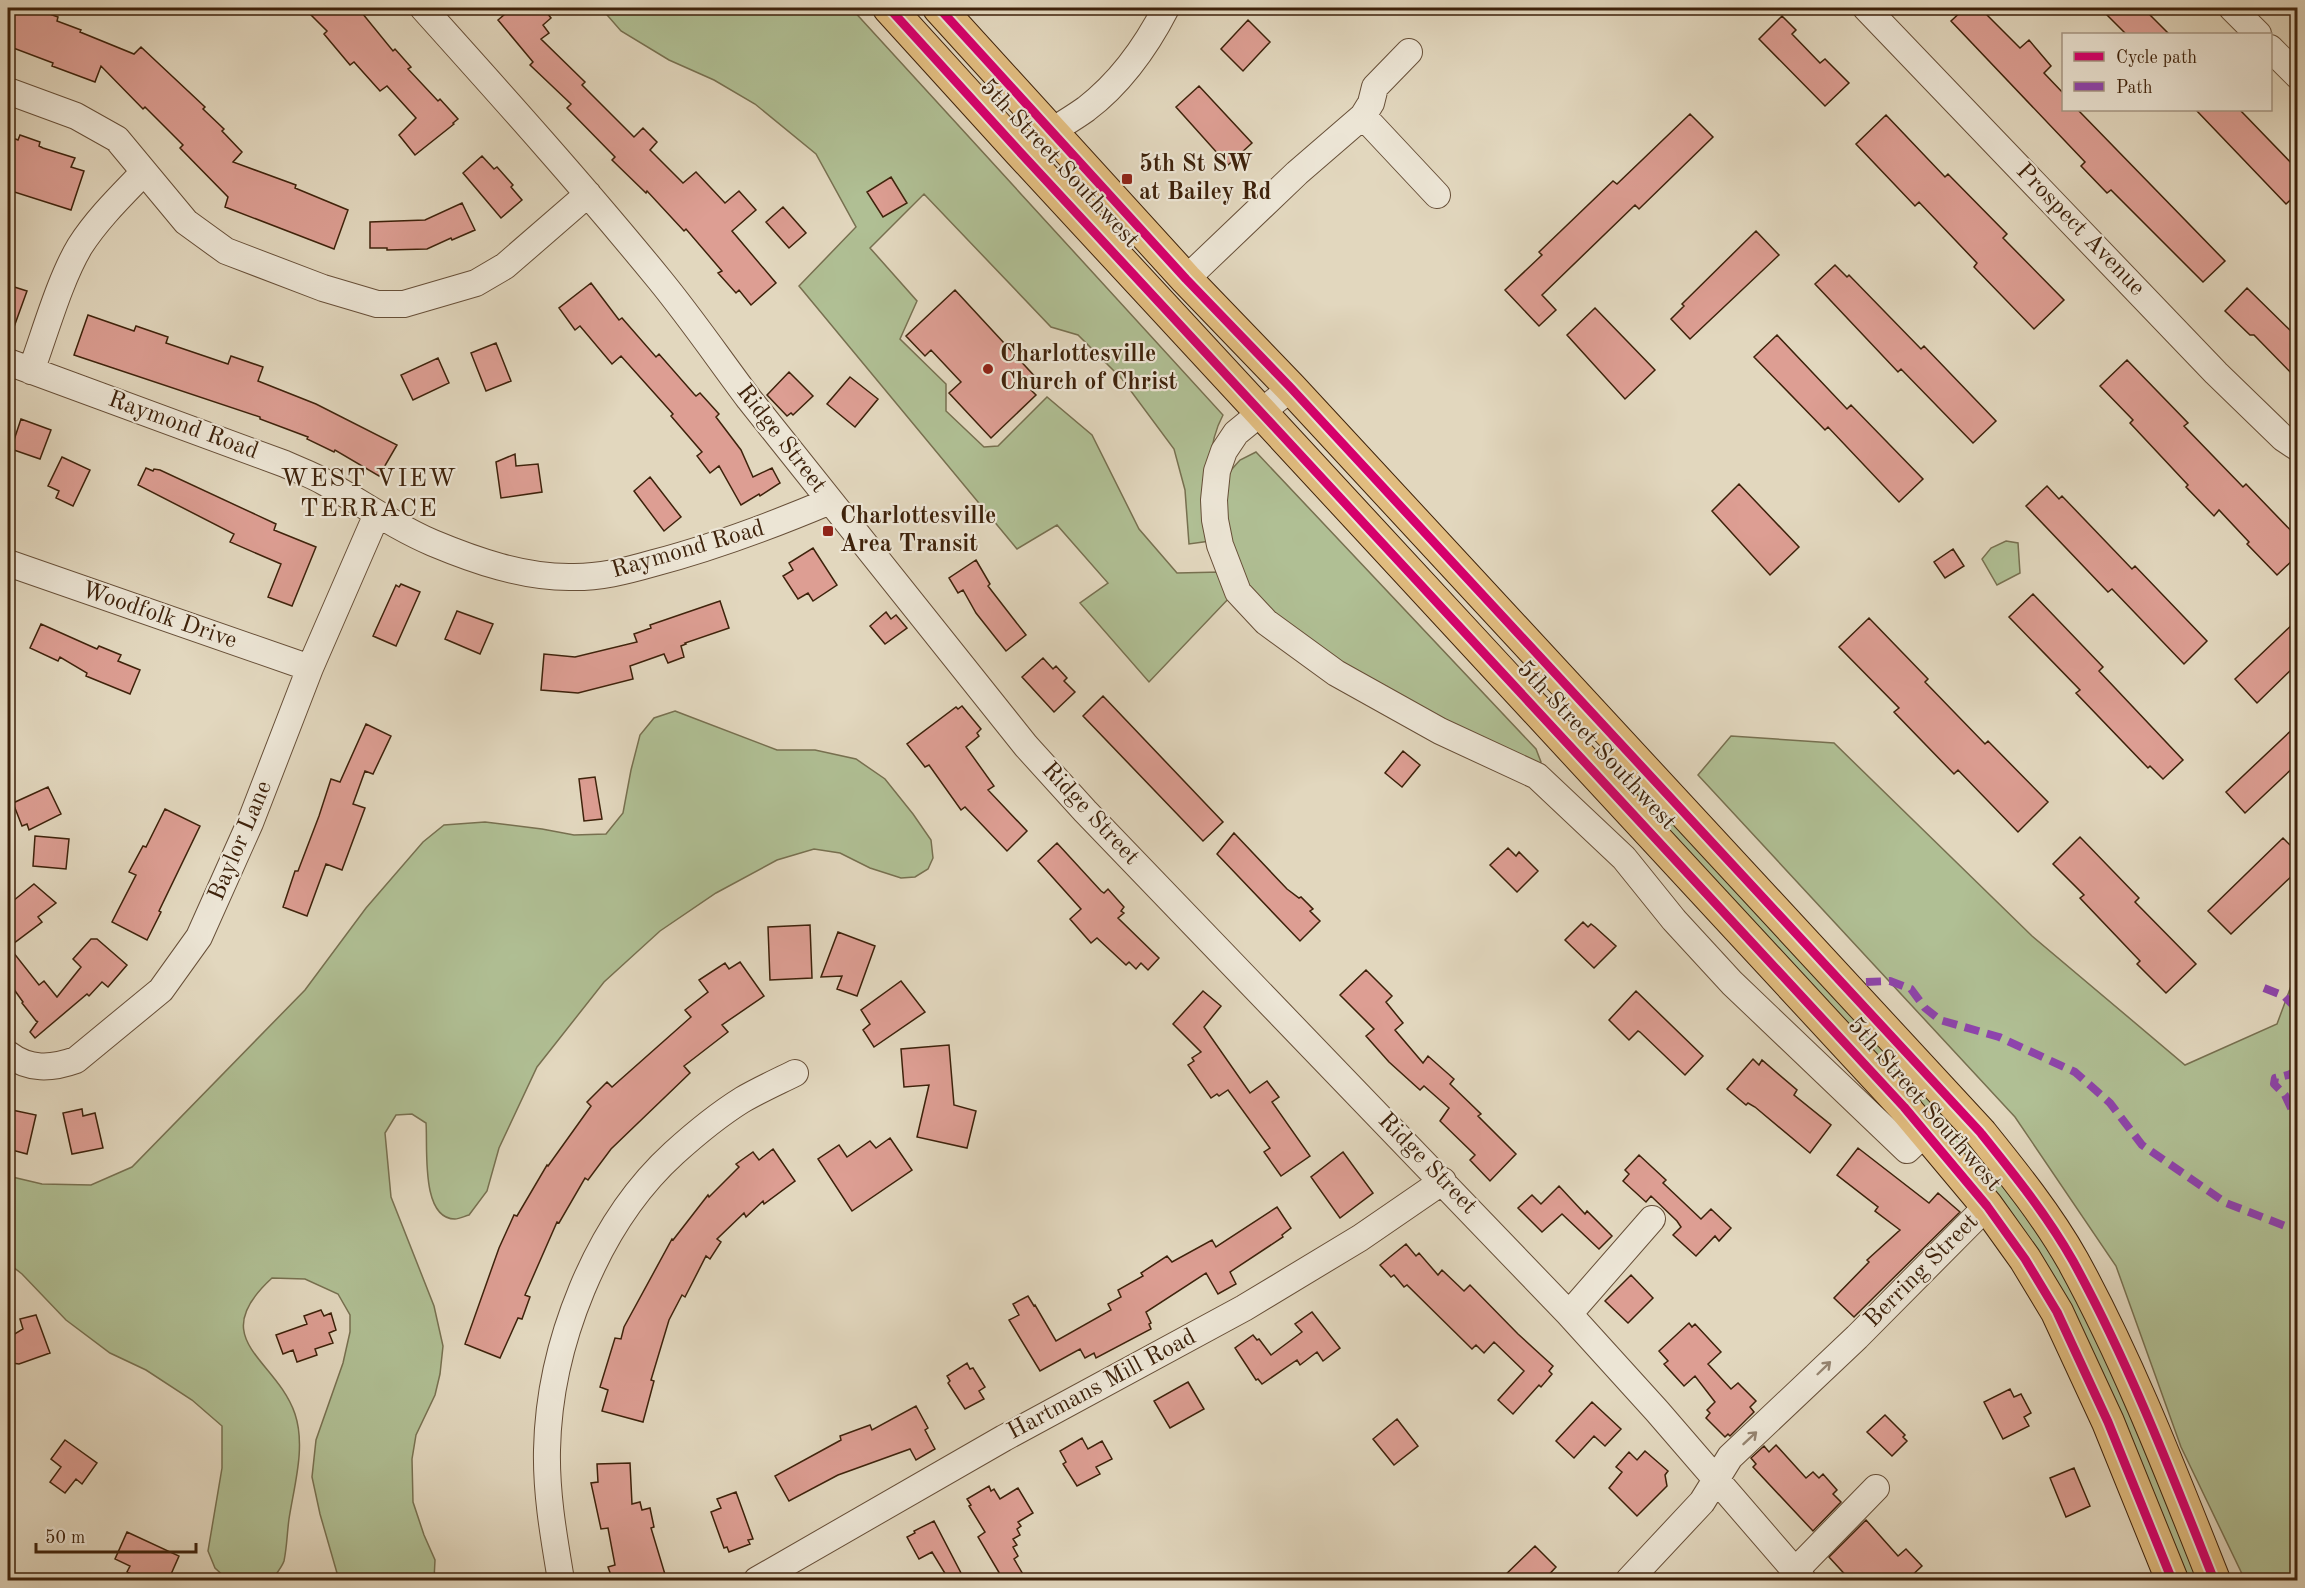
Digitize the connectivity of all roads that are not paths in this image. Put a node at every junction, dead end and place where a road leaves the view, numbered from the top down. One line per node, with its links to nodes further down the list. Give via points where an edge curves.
1 (423, 8): 16 (street, Ridge Street)
2 (889, 8): 14 (main road, 5th Street Southwest)
3 (939, 8): 13 (main road, 5th Street Southwest)
4 (1166, 8): 13 (street, via 1128,68 1086,109)
5 (1866, 8): 23 (street, Prospect Avenue, via 2216,373)
6 (2232, 8): 7 (street)
7 (2257, 33)
8 (2272, 49): 10 (street)
9 (1409, 52): 12 (street, via 1375,87)
10 (2298, 76)
11 (8, 91): 15 (street, via 104,130 117,139)
12 (1363, 116): 17 (street); 18 (street)
13 (1052, 129): 14 (street); 18 (main road, 5th Street Southwest)
14 (1019, 151): 22 (main road, 5th Street Southwest)
15 (144, 172): 16 (street, via 186,222 226,251 377,304 404,304 476,283 505,266); 20 (street, via 81,245)
16 (588, 194): 24 (street, Ridge Street, via 700,331)
17 (1437, 195)
18 (1186, 279): 21 (main road, 5th Street Southwest)
19 (8, 363): 20 (street, Raymond Road)
20 (32, 371): 25 (street, Raymond Road, via 285,464 325,482)
21 (1291, 388): 22 (street, 5th Street Southwest); 28 (main road, 5th Street Southwest)
22 (1261, 412): 29 (main road, 5th Street Southwest); 31 (street, 5th Street Southwest, via 1236,433 1217,471 1215,520 1238,592 1266,622 1336,673 1440,731 1537,776 1624,858 1674,920 1732,983)
23 (2298, 448)
24 (830, 501): 25 (street, Raymond Road, via 683,556 612,574 570,578 500,567 433,543); 35 (street, Ridge Street, via 1026,746)
25 (377, 514): 27 (street, Baylor Lane)
26 (8, 563): 27 (street, Woodfolk Drive)
27 (310, 668): 32 (street, Baylor Lane, via 223,886 199,937 161,990 76,1060 32,1067)
28 (1620, 743): 29 (street); 46 (main road, 5th Street Southwest, via 1980,1132 2024,1188 2072,1259 2116,1345)
29 (1592, 770): 30 (main road, 5th Street Southwest)
30 (1793, 986): 31 (street); 34 (main road, 5th Street Southwest)
31 (1766, 1013): 34 (street, 5th Street Southwest, via 1907,1150)
32 (8, 1054)
33 (795, 1073): 42 (street, via 742,1100 673,1155 645,1184 598,1255 566,1330 556,1371 548,1441 549,1493)
34 (1926, 1132): 36 (main road, 5th Street Southwest)
35 (1443, 1181): 38 (street, Ridge Street); 43 (street, Hartmans Mill Road, via 1360,1238 1244,1308 1014,1432)
36 (1987, 1206): 39 (street, Berring Street, one-way to 36, via 1730,1457); 45 (main road, 5th Street Southwest, via 2057,1312 2108,1422)
37 (1652, 1219): 38 (street)
38 (1569, 1314): 39 (street, Ridge Street)
39 (1716, 1480): 41 (street, Ridge Street); 44 (street, via 1702,1502)
40 (1876, 1488): 41 (street)
41 (1799, 1576)
42 (561, 1581)
43 (757, 1581)
44 (1629, 1581)
45 (2172, 1581)
46 (2214, 1581)

